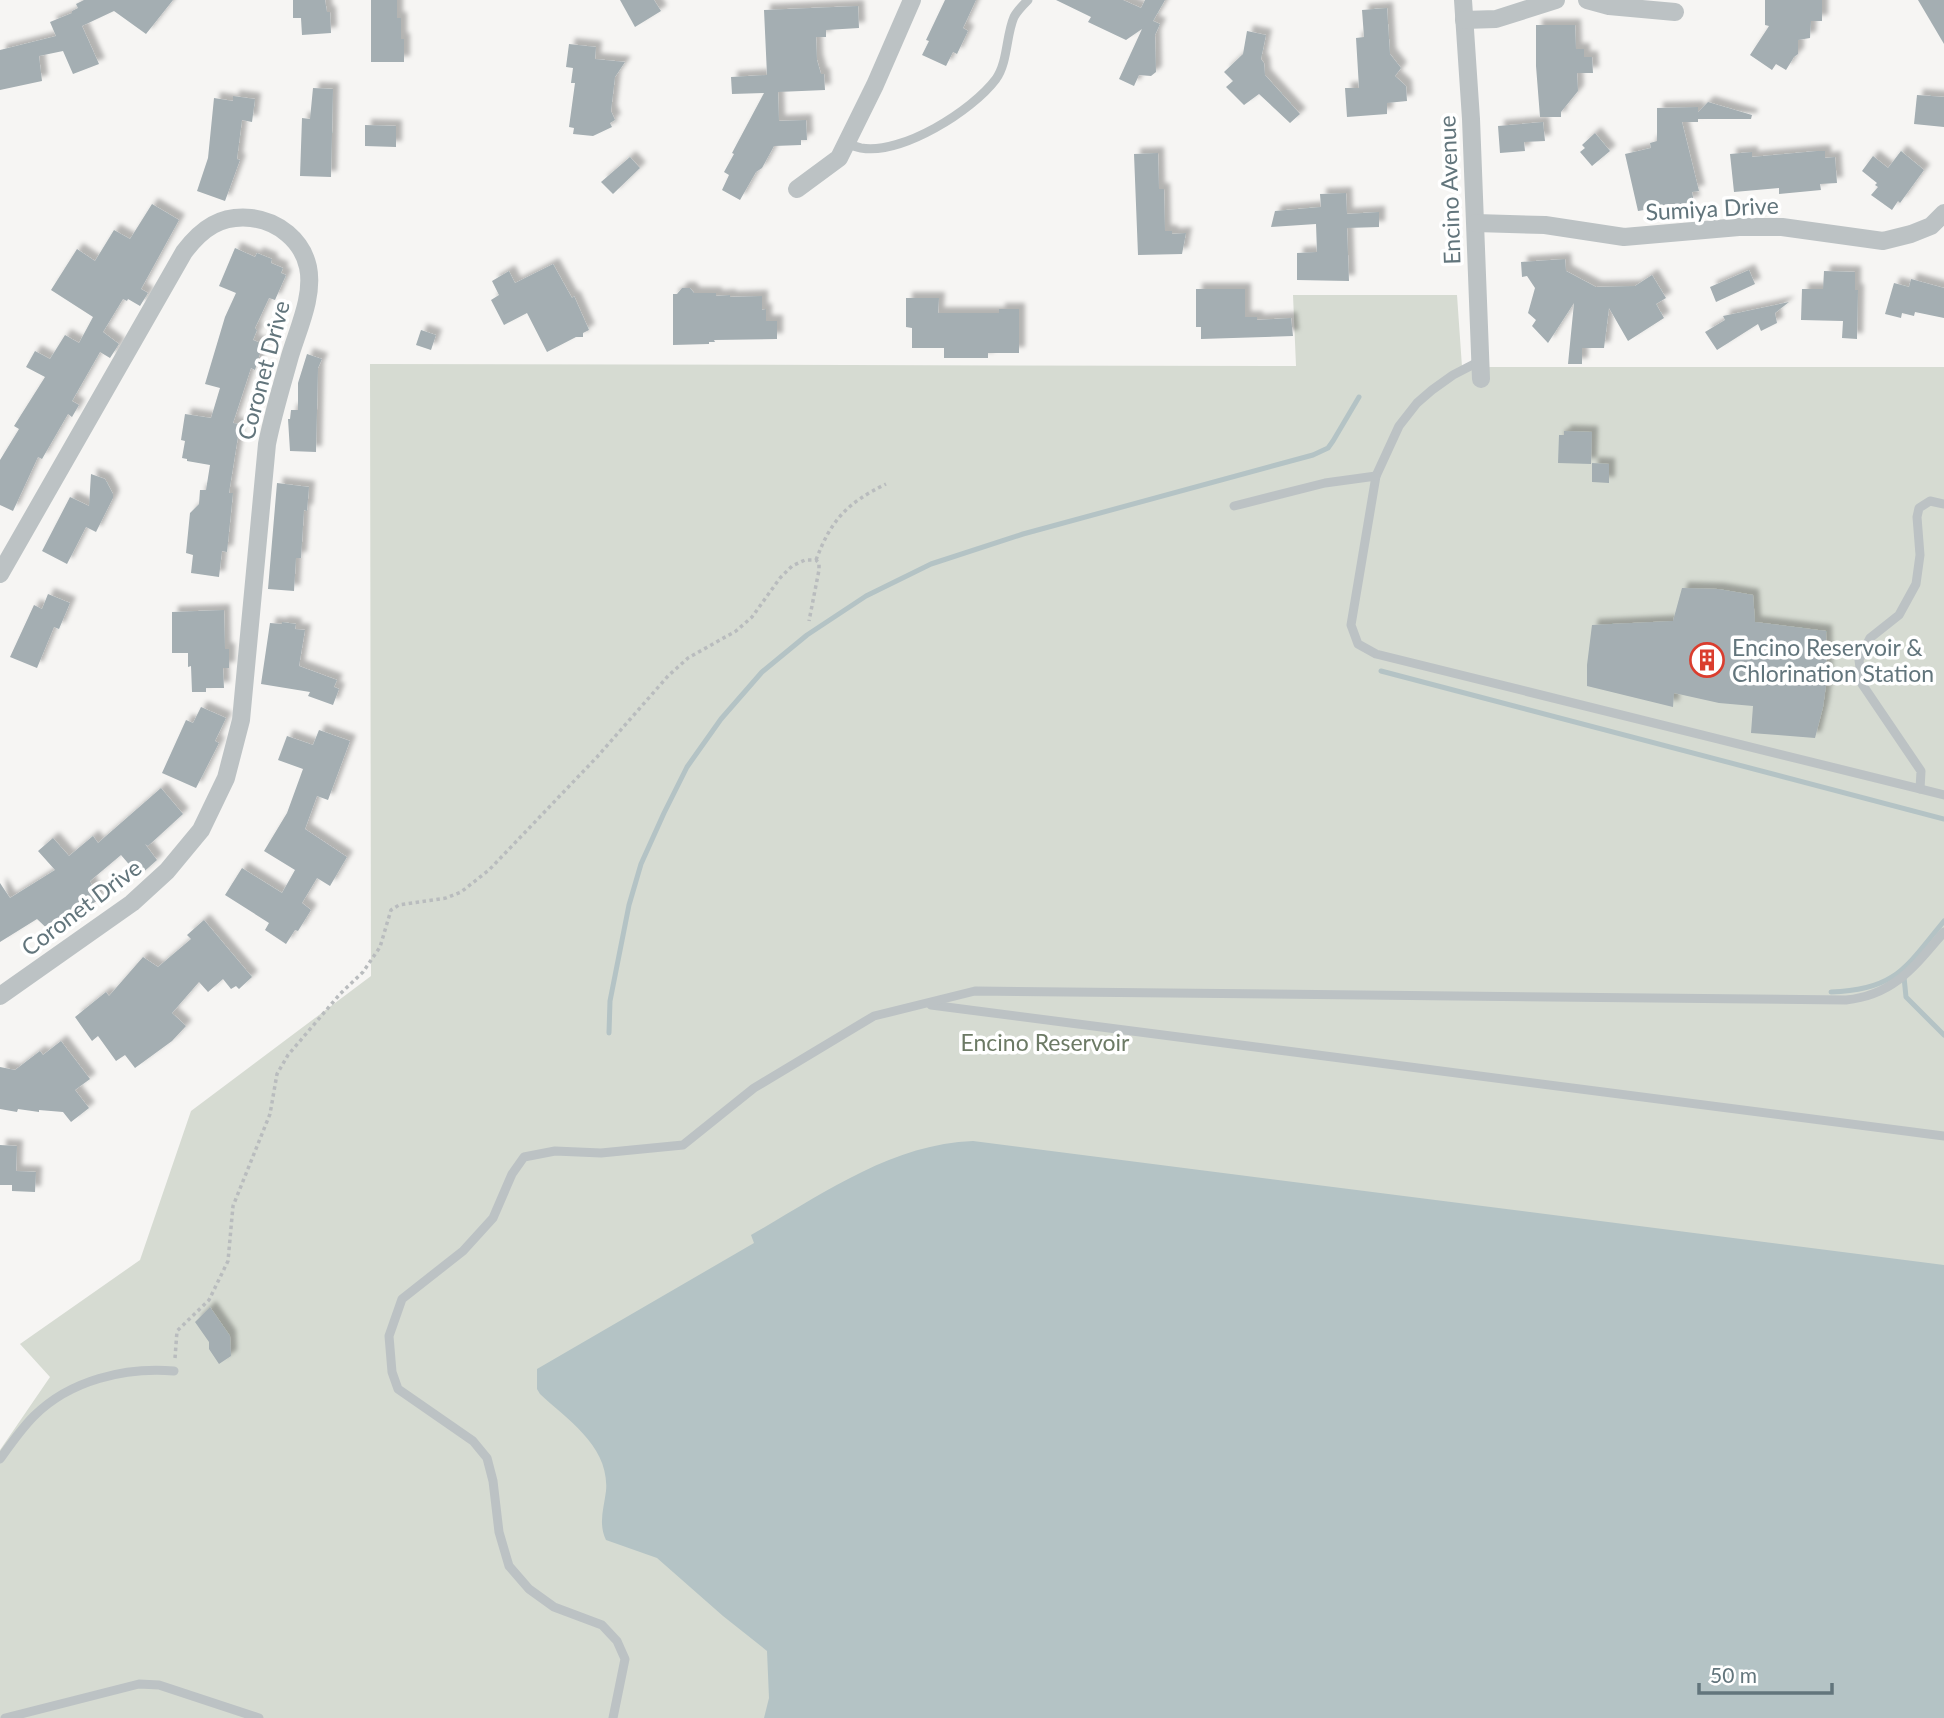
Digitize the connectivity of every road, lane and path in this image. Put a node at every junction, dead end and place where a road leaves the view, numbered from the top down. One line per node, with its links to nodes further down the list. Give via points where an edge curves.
1 (912, 0): 8 (street)
2 (1027, 0): 8 (lane, via 1015,16 997,77 970,104 914,138 882,148)
3 (1464, 0): 7 (street, Encino Avenue)
4 (1556, 0): 7 (street, via 1496,19)
5 (1587, 0): 6 (street)
6 (1675, 12)
7 (1464, 20): 11 (street, Encino Avenue)
8 (846, 144): 9 (street, via 838,158)
9 (797, 189)
10 (1944, 213): 11 (street, Sumiya Drive, via 1931,226 1883,241 1782,227 1624,237 1545,225)
11 (1476, 223): 12 (street, Encino Avenue)
12 (1481, 370): 13 (lane, via 1452,375 1417,403 1399,426)
13 (1376, 476): 16 (lane, via 1325,483); 20 (lane, via 1351,625 1358,644 1376,654)
14 (886, 484): 17 (path, via 841,513)
15 (1944, 504): 20 (lane, via 1930,501 1919,508 1916,584 1899,615 1871,638 1859,660 1862,684 1920,771)
16 (1234, 506)
17 (816, 560): 19 (path, via 819,570); 26 (path, via 792,566 752,617 668,676 489,870 461,892 399,905 391,911 380,947 363,972 288,1055 278,1074 270,1114 233,1206 228,1261 209,1300 177,1331)
18 (0, 574): 23 (street, Coronet Drive, via 193,240 212,223 236,217 283,229 298,243 308,268 308,295 267,444 241,720 226,778 201,830 167,872 132,903)
19 (809, 621)
20 (1920, 789): 21 (lane)
21 (1944, 795)
22 (1944, 932): 24 (lane, via 1903,978 1873,995 1846,1000 975,991)
23 (0, 996)
24 (922, 1004): 25 (lane); 30 (lane, via 874,1016 844,1032 754,1088 683,1145 601,1153 555,1151 524,1157 493,1218 463,1251 402,1299 388,1336 398,1389 473,1441 487,1458 509,1566 554,1607 602,1625 617,1641 625,1659)
25 (1944, 1136)
26 (174, 1371): 27 (lane, via 118,1373 63,1394 34,1416)
27 (0, 1459)
28 (5, 1718): 29 (lane, via 139,1684 159,1685)
29 (259, 1718)
30 (613, 1718)

